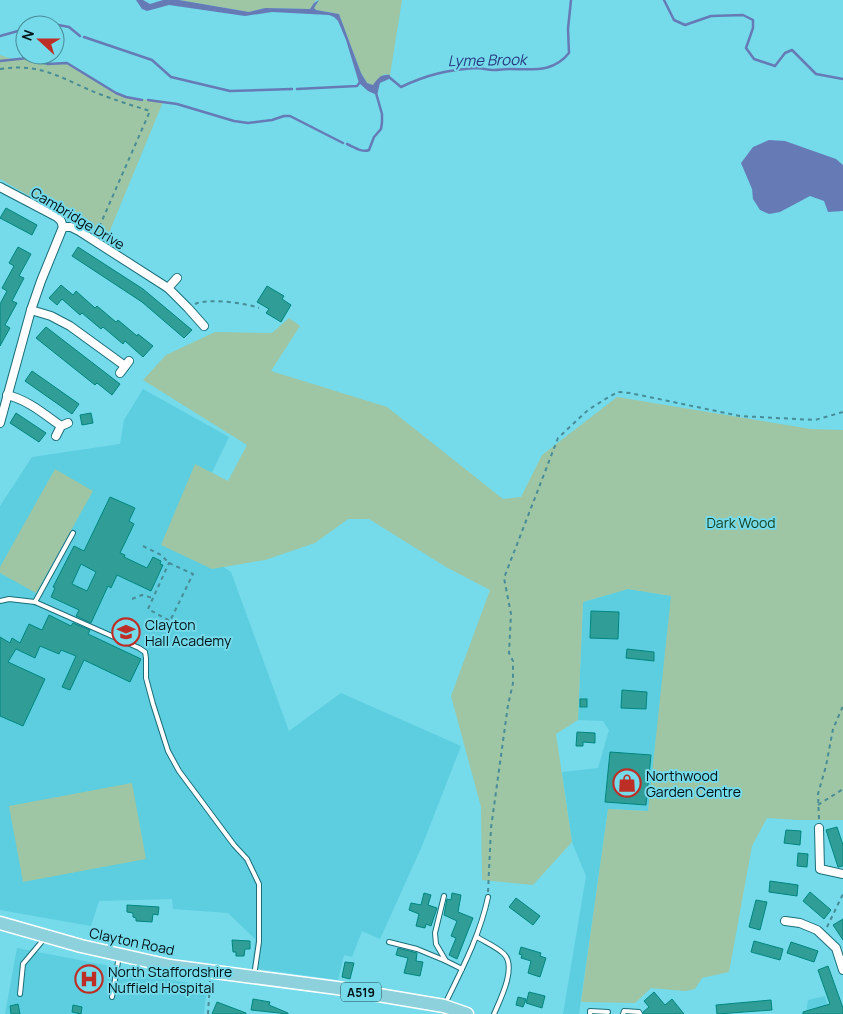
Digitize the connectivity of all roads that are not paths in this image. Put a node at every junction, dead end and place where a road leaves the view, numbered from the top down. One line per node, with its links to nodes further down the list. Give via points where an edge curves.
1 (0, 187): 2 (street, Cambridge Drive, via 57,217)
2 (63, 226): 4 (street, Cambridge Drive, via 79,230); 5 (street)
3 (177, 278): 4 (street)
4 (168, 288): 6 (street, Cambridge Drive)
5 (31, 310): 7 (street, via 70,326 127,364); 8 (street)
6 (204, 326)
7 (120, 373)
8 (7, 395): 9 (street); 10 (street, via 31,404 64,424)
9 (0, 423)
10 (56, 436)
11 (73, 533): 13 (lane)
12 (0, 601): 13 (lane)
13 (35, 602): 27 (lane, via 145,652 150,696 172,758 179,772 247,859 259,884 259,942)
14 (819, 828): 15 (street, via 820,869)
15 (843, 874)
16 (444, 896): 24 (lane, via 435,933 436,944)
17 (488, 897): 21 (lane)
18 (785, 921): 26 (street, via 817,930 836,948)
19 (0, 923): 20 (main road, Clayton Road / A519)
20 (46, 936): 23 (main road, Clayton Road / A519); 28 (lane, via 23,964)
21 (477, 937): 25 (lane); 33 (lane, via 508,959 506,982)
22 (389, 942): 24 (lane)
23 (119, 954): 27 (main road, Clayton Road / A519, via 170,966); 29 (lane)
24 (446, 961): 25 (lane)
25 (462, 969): 30 (lane)
26 (843, 970)
27 (254, 976): 30 (main road, Clayton Road / A519)
28 (20, 994)
29 (112, 997)
30 (444, 1006): 32 (main road, Clayton Road / A519)
31 (608, 1012): 34 (lane, via 590,1011)
32 (467, 1014)
33 (494, 1014)
34 (590, 1014)
35 (623, 1014): 36 (lane, via 624,1011)
36 (640, 1014)

